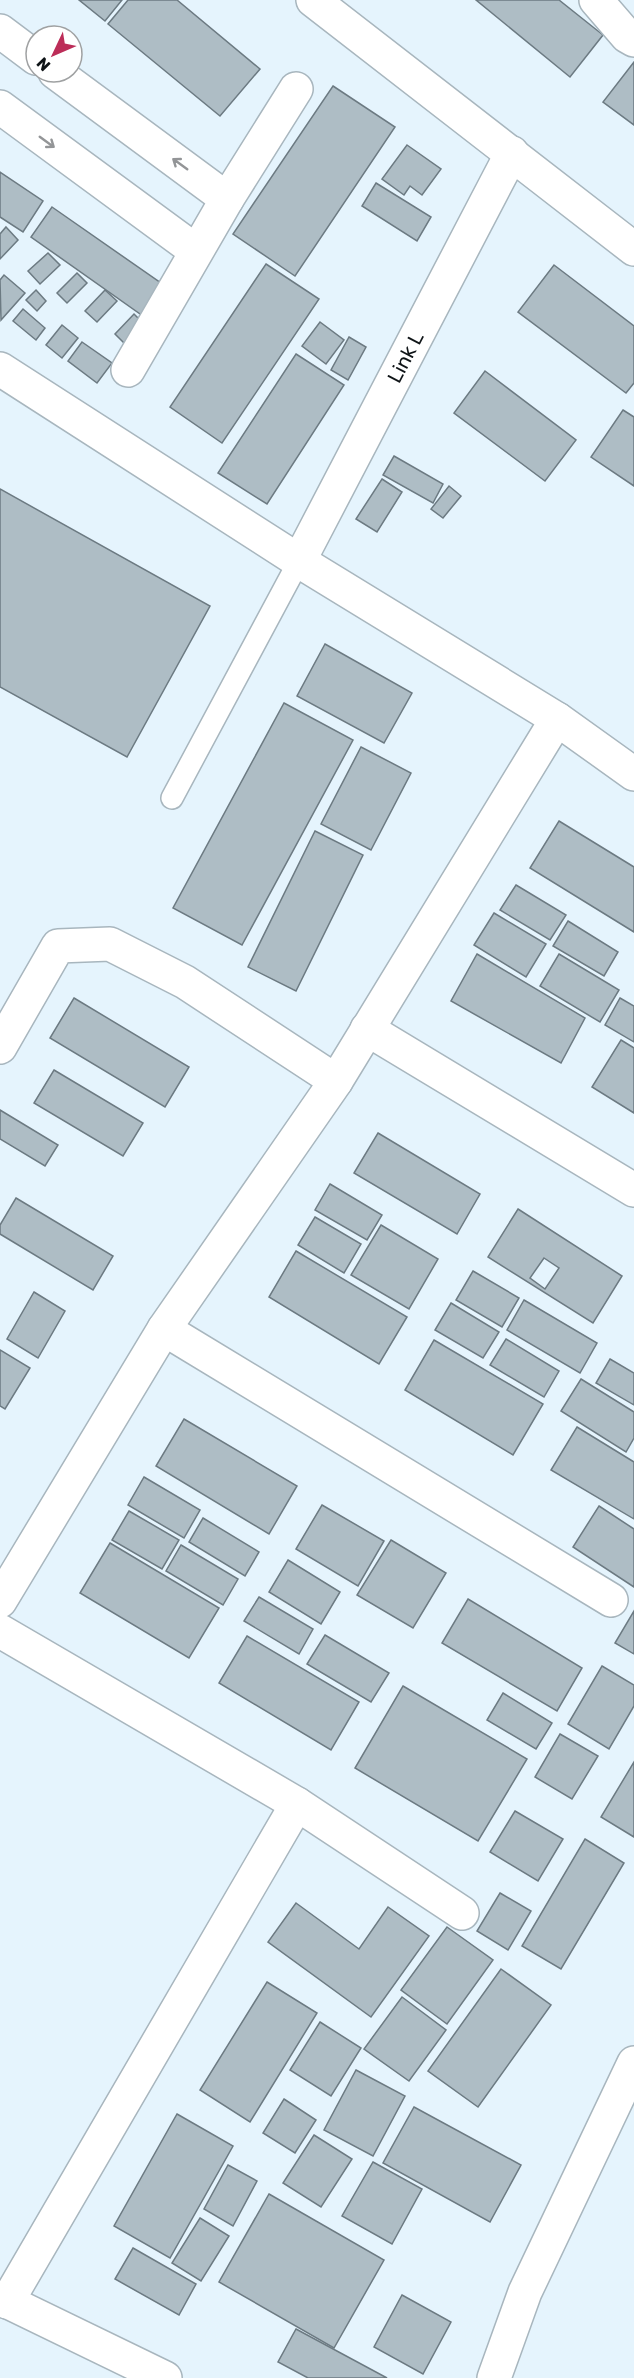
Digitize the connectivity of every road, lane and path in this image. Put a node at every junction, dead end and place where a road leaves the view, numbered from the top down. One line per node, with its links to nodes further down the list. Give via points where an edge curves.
1 (313, 0): 9 (street)
2 (596, 0): 4 (street)
3 (0, 31): 5 (street)
4 (634, 40)
5 (24, 49)
6 (71, 84): 10 (street, one-way to 6)
7 (296, 89): 10 (street)
8 (0, 108): 12 (street, one-way to 12)
9 (512, 153): 11 (street); 15 (street, Link L)
10 (227, 199): 12 (street)
11 (634, 249)
12 (196, 251): 14 (street)
13 (0, 369): 15 (street)
14 (128, 370)
15 (299, 561): 16 (street); 18 (lane)
16 (557, 719): 17 (street); 19 (street)
17 (630, 761)
18 (172, 798)
19 (367, 1029): 21 (street); 22 (street)
20 (0, 1047): 21 (street, via 57,946 110,944 185,982)
21 (336, 1080): 23 (street)
22 (634, 1190)
23 (164, 1329): 24 (street); 25 (street)
24 (610, 1600)
25 (0, 1601)
26 (0, 1631): 27 (street)
27 (297, 1804): 28 (street); 30 (street)
28 (462, 1913)
29 (634, 2062): 32 (street, via 525,2292)
30 (4, 2300): 31 (street)
31 (165, 2378)
32 (494, 2378)

